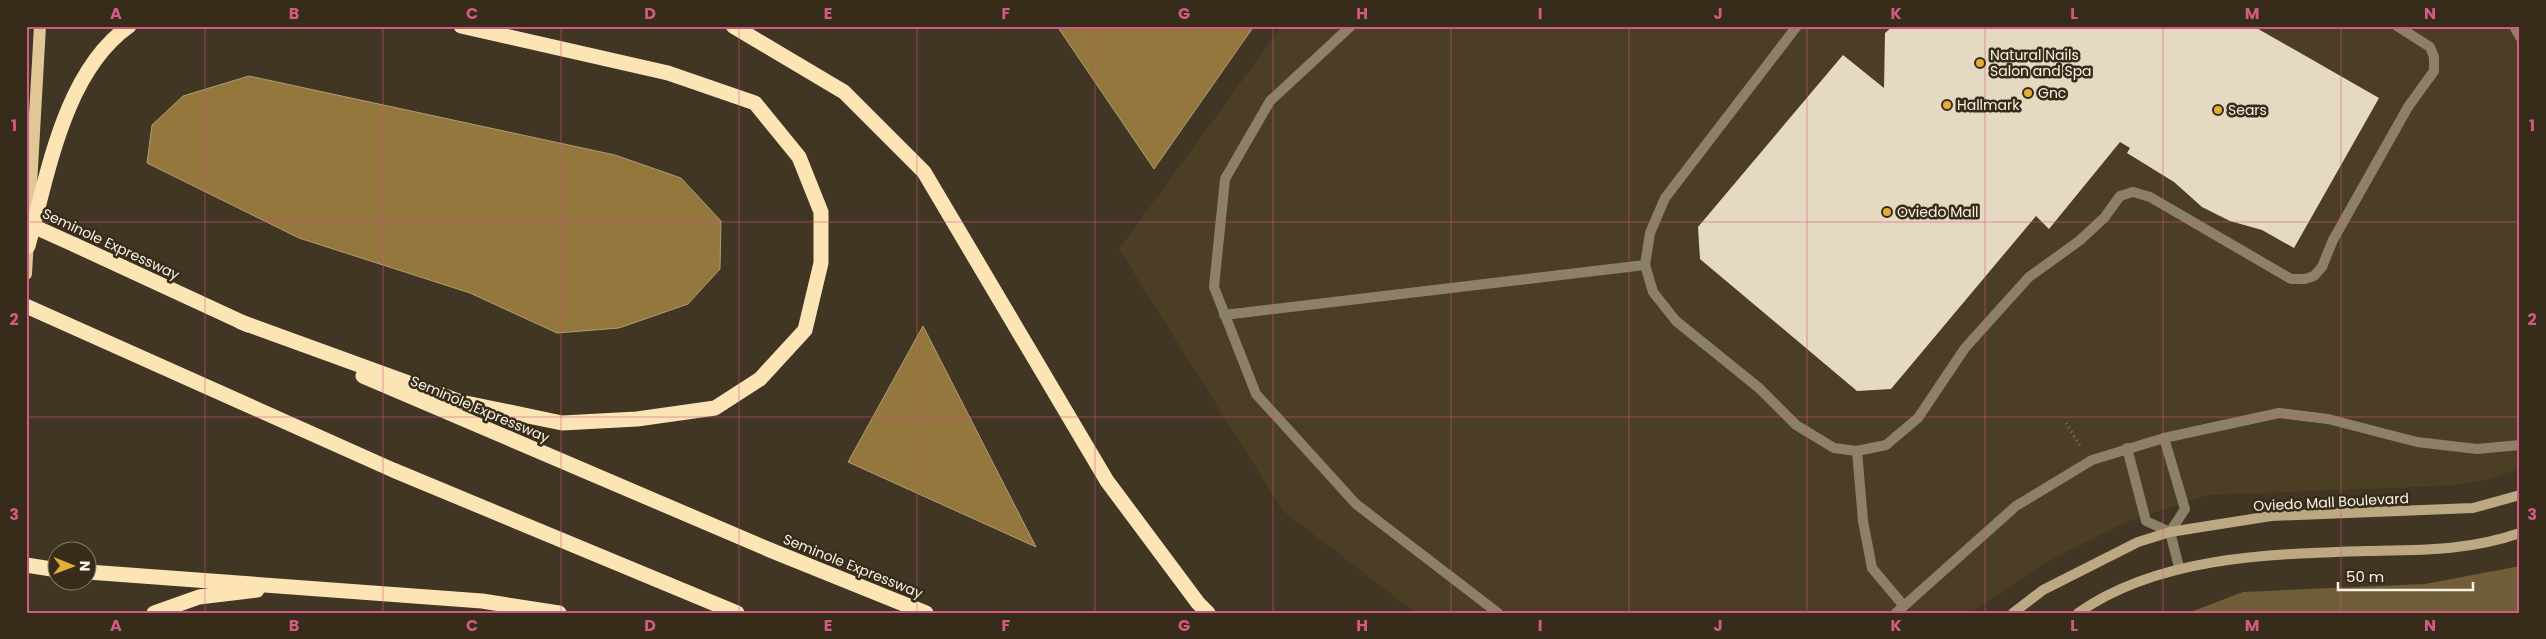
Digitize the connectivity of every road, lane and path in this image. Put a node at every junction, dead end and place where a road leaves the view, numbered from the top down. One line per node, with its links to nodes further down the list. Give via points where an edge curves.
1 (40, 26): 11 (main road)
2 (129, 26): 11 (highway, via 98,56 74,95)
3 (461, 26): 16 (highway, via 668,72 755,103 799,157 821,212 822,263 805,330 760,379 715,408 637,419 562,423 461,402)
4 (733, 26): 36 (highway, via 844,92 924,172 1106,481)
5 (1350, 26): 15 (lane, via 1270,102 1225,179 1214,288)
6 (1797, 26): 12 (lane, via 1665,198 1650,233)
7 (2397, 26): 22 (lane, via 2430,47 2434,71 2408,107 2333,240 2322,267 2314,276 2291,279 2150,197 2133,192 2120,196 2104,218 2079,241 2029,277 1965,348 1918,418 1886,444)
8 (2514, 26): 9 (lane)
9 (2520, 37)
10 (26, 223): 16 (highway, Seminole Expressway, bridge)
11 (28, 246): 13 (main road)
12 (1645, 265): 15 (lane); 22 (lane, via 1653,292 1676,321 1759,388 1796,425 1834,448)
13 (26, 274)
14 (26, 306): 34 (highway, via 393,470)
15 (1224, 314): 37 (lane, via 1256,394 1356,504)
16 (241, 322): 35 (highway, Seminole Expressway, via 751,542)
17 (2066, 423): 20 (path)
18 (2164, 438): 19 (lane, via 2279,413 2328,419 2417,442 2477,449); 21 (lane); 24 (lane, via 2185,508)
19 (2520, 445)
20 (2080, 446)
21 (2127, 448): 24 (lane, via 2146,521); 31 (lane, via 2092,460 2016,506)
22 (1857, 451): 31 (lane, via 1863,521 1872,568)
23 (2520, 495): 24 (street, Oviedo Mall Boulevard, via 2473,508 2271,516)
24 (2170, 532): 27 (lane); 38 (street, Oviedo Mall Boulevard, via 2138,542 2051,586)
25 (2520, 533): 27 (street, via 2467,548 2258,556)
26 (26, 565): 28 (highway)
27 (2179, 567): 39 (street, via 2128,587)
28 (48, 568)
29 (98, 573): 30 (highway)
30 (296, 586): 32 (highway, via 199,597); 33 (highway, via 482,601)
31 (1900, 609)
32 (154, 613)
33 (559, 613)
34 (737, 613)
35 (926, 613)
36 (1208, 613)
37 (1498, 613)
38 (2013, 613)
39 (2078, 613)

